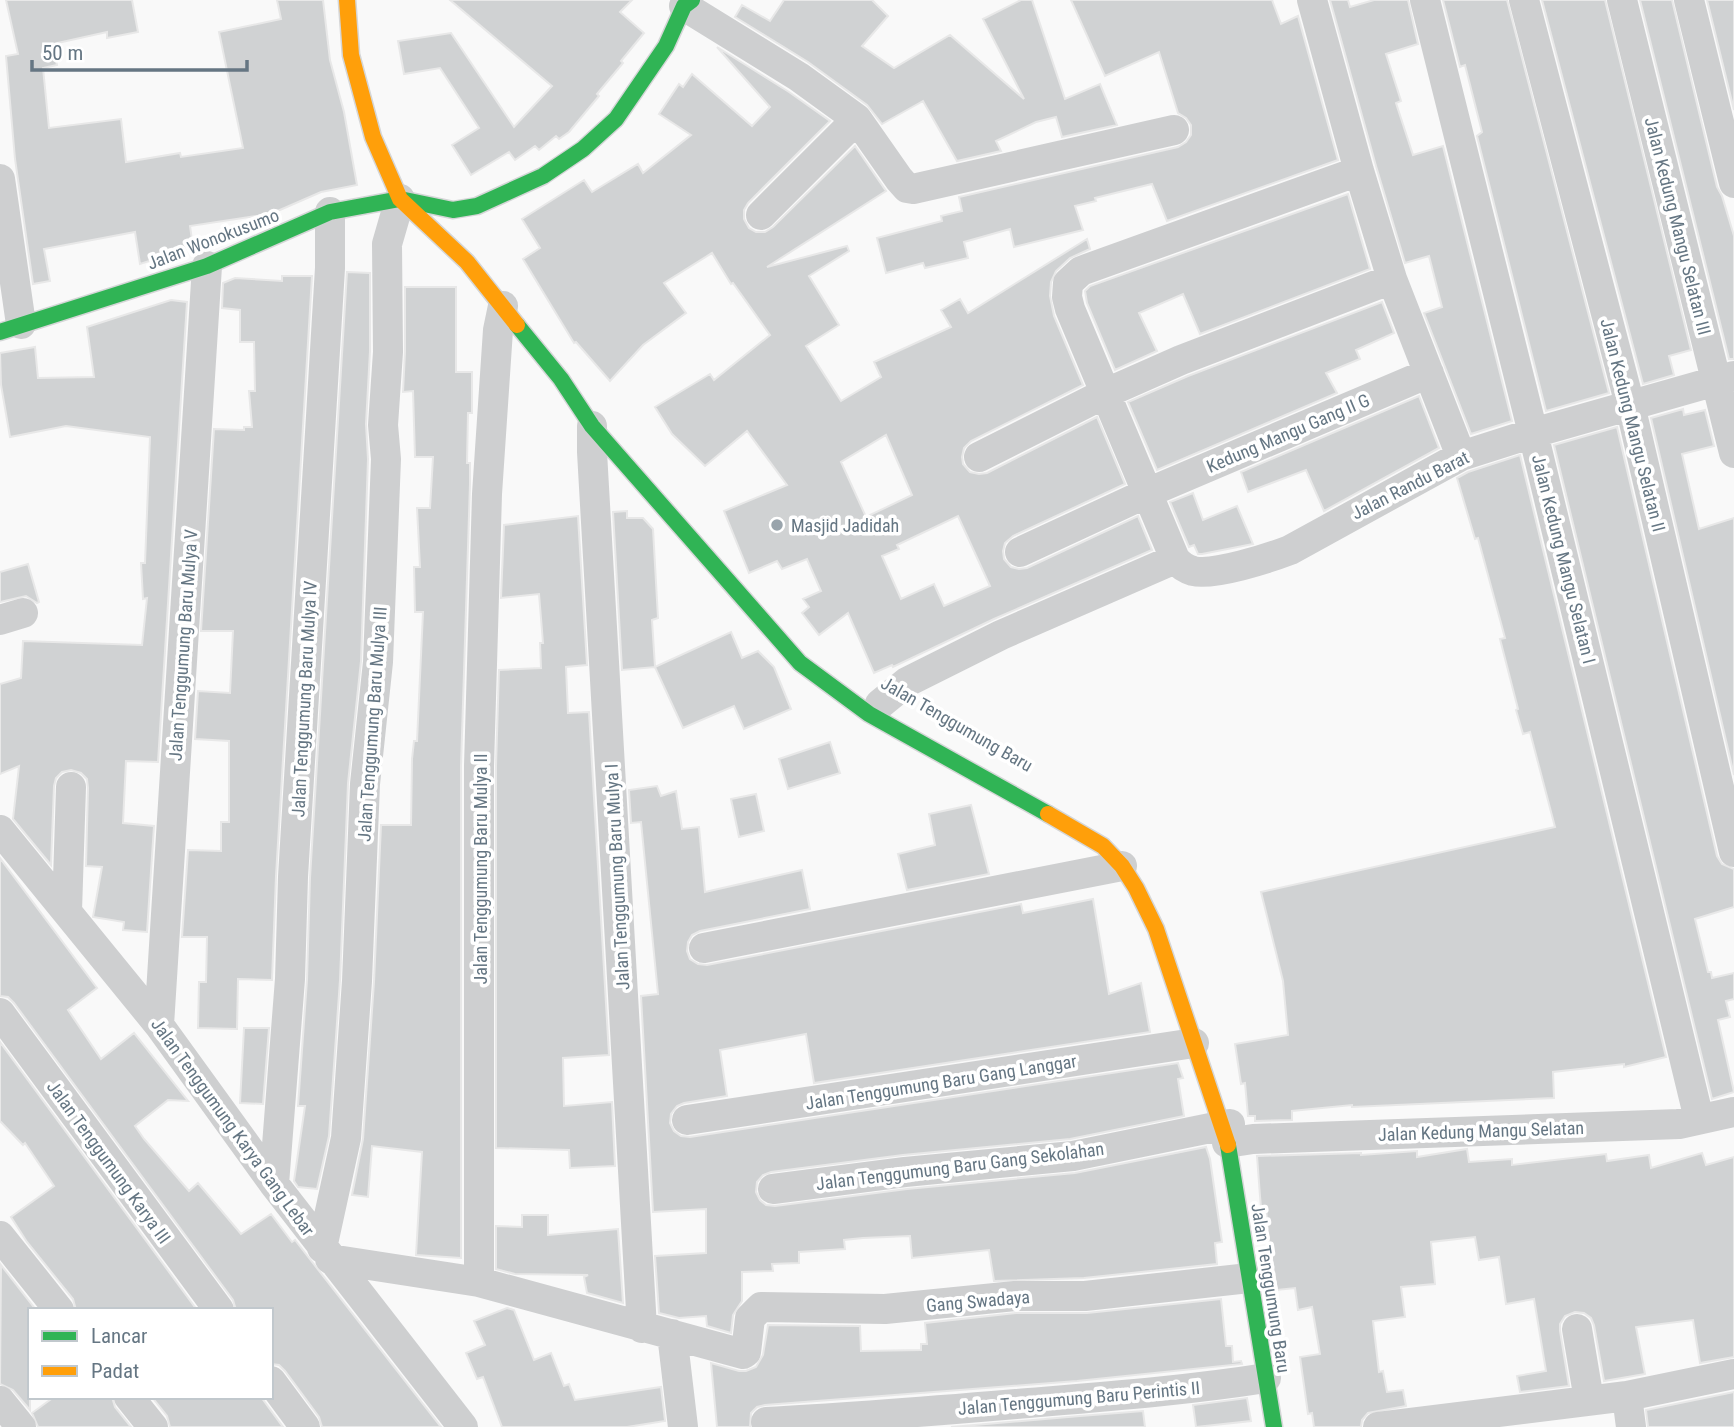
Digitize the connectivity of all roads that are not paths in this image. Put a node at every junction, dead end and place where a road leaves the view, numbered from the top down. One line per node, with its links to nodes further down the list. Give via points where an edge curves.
1 (347, 0): 13 (street, via 351,55 369,126)
2 (1312, 0): 10 (street)
3 (1425, 0): 26 (street, Jalan Kedung Mangu Selatan I)
4 (1524, 0): 24 (street, Jalan Kedung Mangu Selatan II)
5 (1622, 0): 22 (street, Jalan Kedung Mangu Selatan III)
6 (1689, 0): 12 (street)
7 (688, 3): 8 (street); 13 (street, via 666,46 616,119 583,149 543,176 477,206 453,210)
8 (857, 118): 9 (street, via 899,179 913,189); 15 (street)
9 (1174, 130)
10 (1359, 171): 17 (street); 23 (street, via 1075,275 1068,283 1067,298)
11 (0, 179): 19 (street)
12 (1734, 183)
13 (400, 199): 14 (street, Jalan Wonokusumo); 18 (street, Jalan Tenggumung Baru, via 467,262); 52 (street, Jalan Tenggumung Baru Mulya III, via 387,244 386,459 378,662 365,784 346,1138)
14 (330, 212): 16 (street, Jalan Wonokusumo); 49 (street, Jalan Tenggumung Baru Mulya IV, via 290,979)
15 (761, 215)
16 (206, 266): 19 (street, Jalan Wonokusumo); 43 (street, Jalan Tenggumung Baru Mulya V)
17 (1392, 279): 20 (street); 23 (street)
18 (503, 306): 21 (street, Jalan Tenggumung Baru); 54 (street, Jalan Tenggumung Baru Mulya II, via 487,494 480,766)
19 (10, 328)
20 (1429, 373): 28 (street); 31 (street, Kedung Mangu Gang II G)
21 (561, 379): 25 (street, Jalan Tenggumung Baru); 30 (street, Jalan Tenggumung Baru, via 601,413)
22 (1725, 379): 24 (street, Jalan Randu Barat); 27 (street, Jalan Kedung Mangu Selatan III)
23 (1104, 394): 29 (street); 31 (street)
24 (1630, 405): 26 (street, Jalan Randu Barat); 38 (street, Jalan Kedung Mangu Selatan II)
25 (592, 426): 39 (street, Jalan Tenggumung Baru, via 800,663 869,715 1084,834); 57 (street, Jalan Tenggumung Baru Mulya I)
26 (1533, 433): 28 (street, Jalan Randu Barat); 46 (street, Jalan Kedung Mangu Selatan I)
27 (1734, 453)
28 (1461, 456): 34 (street, Jalan Randu Barat, via 1268,559 1195,572)
29 (979, 457)
30 (672, 492)
31 (1147, 493): 33 (street, Kedung Mangu Gang II G); 34 (street)
32 (707, 533): 35 (street, Jalan Tenggumung Baru, via 801,642)
33 (1020, 552)
34 (1175, 559): 35 (street, via 1002,635 907,682)
35 (880, 704): 48 (street, Jalan Tenggumung Baru, via 1082,819 1133,863 1172,933 1208,1036)
36 (71, 787): 40 (street)
37 (0, 830): 40 (street, Jalan Tenggumung Karya Gang Lebar)
38 (1734, 852)
39 (1122, 866): 41 (street); 44 (street, Jalan Tenggumung Baru, via 1156,929)
40 (66, 911): 43 (street, Jalan Tenggumung Karya Gang Lebar)
41 (704, 947)
42 (0, 1013): 56 (street, Jalan Tenggumung Karya III)
43 (159, 1025): 49 (street, Jalan Tenggumung Karya Gang Lebar)
44 (1194, 1042): 47 (street, Jalan Tenggumung Baru Gang Langgar); 48 (street, Jalan Tenggumung Baru)
45 (1734, 1112): 46 (street, Jalan Kedung Mangu Selatan)
46 (1699, 1119): 48 (street, Jalan Kedung Mangu Selatan, via 1679,1124)
47 (687, 1120)
48 (1234, 1139): 50 (street, Jalan Tenggumung Baru Gang Sekolahan); 53 (street, Jalan Tenggumung Baru)
49 (274, 1184): 52 (street, Jalan Tenggumung Karya Gang Lebar)
50 (773, 1189)
51 (0, 1236): 55 (street)
52 (326, 1253): 54 (street); 71 (street, Jalan Tenggumung Karya Gang Lebar)
53 (1249, 1278): 59 (street, Gang Swadaya, via 1085,1296 1015,1296 886,1309 761,1307 750,1318 743,1354); 61 (street, Jalan Tenggumung Baru)
54 (479, 1282): 57 (street)
55 (57, 1308)
56 (218, 1308)
57 (642, 1328): 59 (street)
58 (1577, 1329): 65 (street)
59 (672, 1334): 72 (street)
60 (1734, 1374): 63 (street)
61 (1266, 1378): 67 (street, Jalan Tenggumung Baru Perintis II, via 933,1412); 73 (street, Jalan Tenggumung Baru)
62 (273, 1384): 70 (street)
63 (1627, 1396): 65 (street); 75 (street)
64 (131, 1399): 69 (street)
65 (1589, 1400): 74 (street)
66 (0, 1401): 68 (street)
67 (766, 1422)
68 (21, 1427)
69 (153, 1427)
70 (305, 1427)
71 (463, 1427)
72 (683, 1427)
73 (1274, 1427)
74 (1378, 1427)
75 (1631, 1427)

